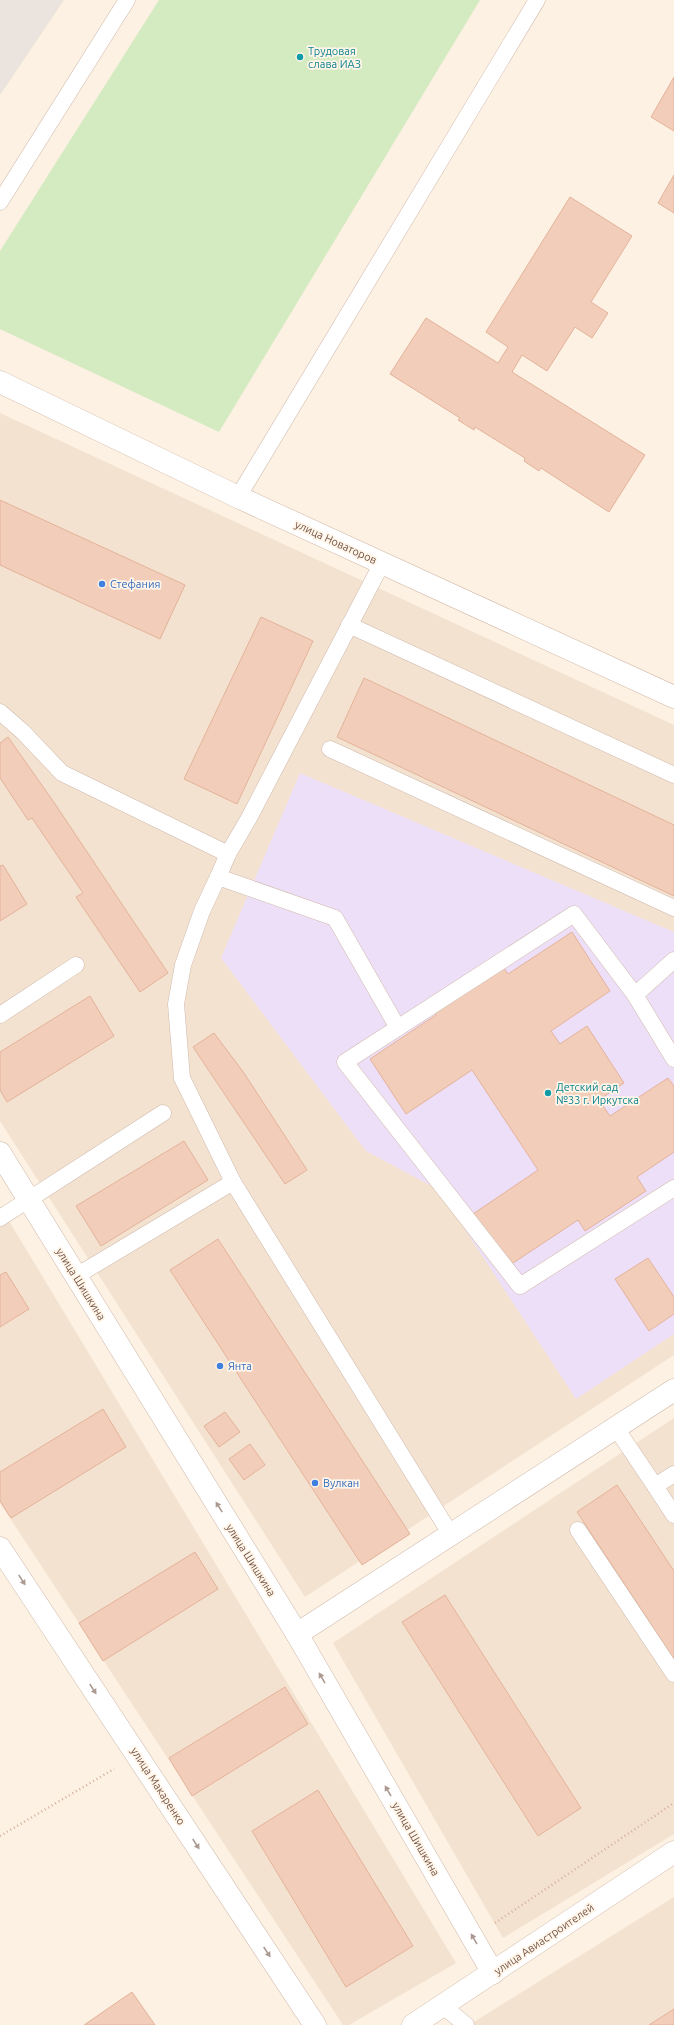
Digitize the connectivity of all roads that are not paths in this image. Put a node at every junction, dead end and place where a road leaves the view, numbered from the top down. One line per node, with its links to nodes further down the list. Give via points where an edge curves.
1 (127, 0): 3 (lane)
2 (537, 0): 5 (lane)
3 (0, 202)
4 (0, 382): 5 (street, улица Новаторов)
5 (238, 497): 6 (street, улица Новаторов)
6 (382, 563): 7 (lane); 8 (street, улица Новаторов)
7 (349, 625): 11 (lane); 12 (lane)
8 (674, 697)
9 (0, 712): 12 (lane, via 62,773)
10 (330, 749): 14 (lane)
11 (674, 775)
12 (228, 854): 13 (lane)
13 (218, 877): 19 (lane, via 335,918); 23 (lane, via 202,911 183,965 176,1004 182,1078)
14 (674, 908)
15 (674, 960): 17 (lane)
16 (76, 965): 18 (lane)
17 (635, 995): 19 (lane, via 574,914); 20 (lane)
18 (0, 1015)
19 (398, 1028): 24 (lane, via 345,1062 520,1286)
20 (674, 1059)
21 (163, 1112): 25 (lane)
22 (0, 1153): 25 (street, улица Шишкина)
23 (233, 1182): 27 (lane); 34 (lane)
24 (674, 1188)
25 (30, 1200): 26 (lane); 27 (street, улица Шишкина)
26 (0, 1218)
27 (76, 1276): 36 (street, улица Шишкина, one-way to 27)
28 (674, 1390): 29 (street)
29 (616, 1428): 31 (lane); 34 (street)
30 (674, 1474): 31 (lane)
31 (655, 1486): 32 (lane)
32 (674, 1514)
33 (578, 1530): 37 (lane)
34 (451, 1535): 36 (street)
35 (0, 1548): 41 (street, улица Макаренко, one-way to 41)
36 (297, 1634): 39 (street, улица Шишкина, one-way to 36)
37 (674, 1674)
38 (674, 1852): 39 (street, улица Авиастроителей)
39 (493, 1973): 40 (street, улица Авиастроителей)
40 (443, 2006): 42 (street, улица Авиастроителей); 43 (lane)
41 (315, 2025)
42 (413, 2025)
43 (466, 2025)

